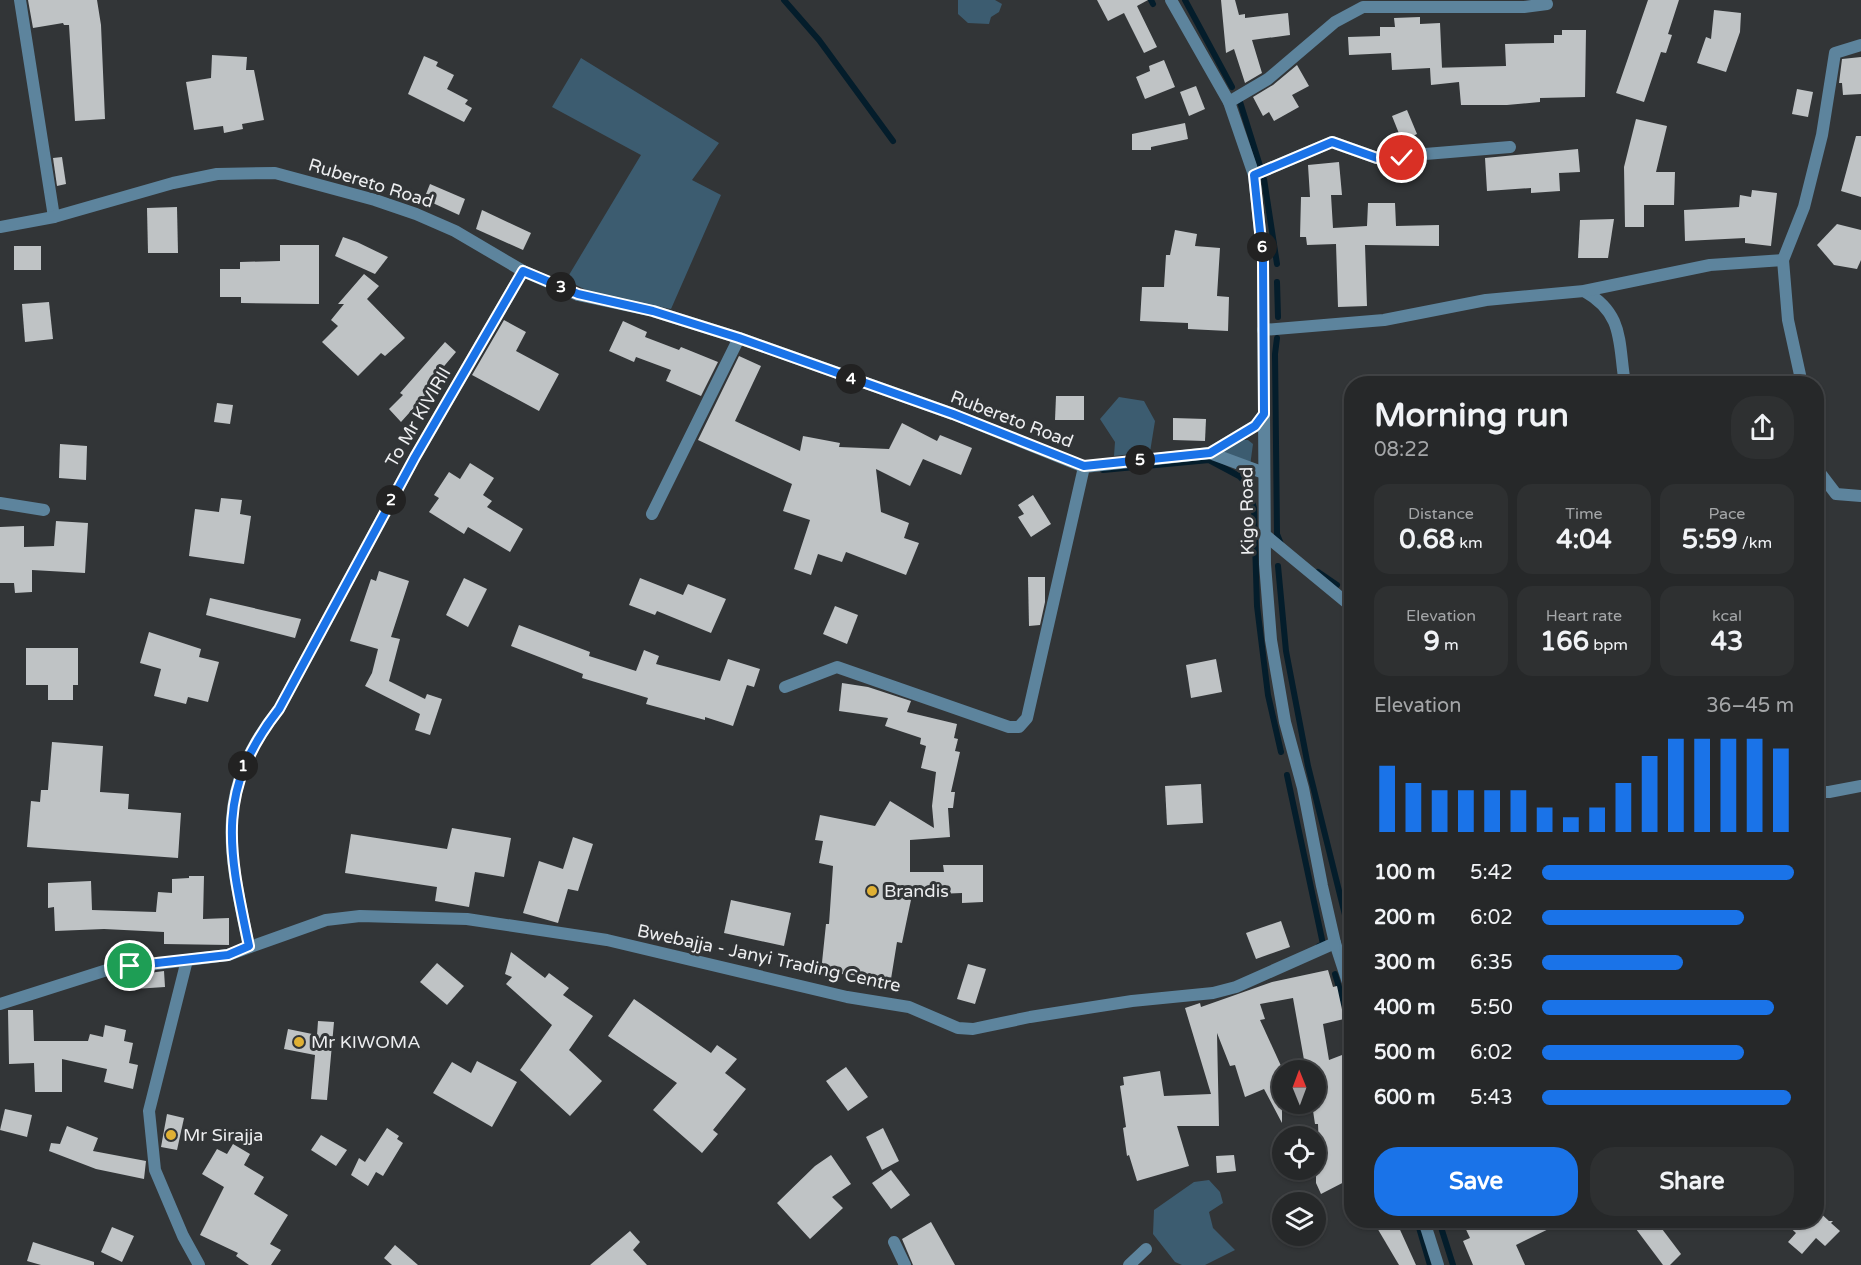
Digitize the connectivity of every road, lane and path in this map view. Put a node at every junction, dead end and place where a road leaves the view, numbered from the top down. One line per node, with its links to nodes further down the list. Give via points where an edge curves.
1 (20, 0): 8 (street)
2 (1172, 0): 5 (street, Kigo Road)
3 (1547, 4): 5 (street, via 1363,7 1335,22 1268,79)
4 (1861, 45): 10 (street, via 1835,53 1822,135 1804,207)
5 (1229, 102): 7 (street, Kigo Road)
6 (1510, 147): 7 (street, via 1377,158 1332,142)
7 (1254, 175): 13 (street, Kigo Road, via 1263,260)
8 (54, 217): 9 (street, Rubereto Road); 11 (street, Rubereto Road, via 217,174 275,173 416,214 455,231)
9 (0, 227)
10 (1783, 260): 12 (street, via 1710,265); 16 (street, via 1788,320)
11 (523, 271): 14 (street, Rubereto Road, via 578,294 653,311); 32 (street, To Mr KIVIRII, via 415,457 279,709 241,769 230,838)
12 (1584, 291): 13 (street, via 1486,300 1384,320); 15 (street, via 1606,305 1617,327)
13 (1263, 330): 17 (street, Kigo Road)
14 (739, 338): 19 (street, Rubereto Road, via 953,414); 25 (street)
15 (1624, 376)
16 (1800, 376)
17 (1264, 414): 18 (street, via 1255,426); 20 (street, Kigo Road)
18 (1210, 453): 19 (street, Rubereto Road); 20 (street, Rubereto Road)
19 (1084, 466): 28 (street, via 1027,718 1018,727 837,667)
20 (1264, 473): 26 (street, Kigo Road)
21 (1824, 478): 22 (street, via 1836,494)
22 (1861, 496)
23 (0, 503): 24 (street)
24 (44, 510)
25 (652, 514)
26 (1265, 535): 27 (street); 31 (street, Kigo Road, via 1278,687)
27 (1344, 600)
28 (785, 687)
29 (1861, 786): 30 (street)
30 (1824, 792)
31 (1335, 943): 32 (street, Bwebajja - Janyi Trading Centre, via 1236,987 1213,993 1132,1001 972,1029 958,1028 909,1006 847,997 607,940 467,919 360,916 327,920); 34 (street, Kigo Road)
32 (249, 946): 33 (street, Bwebajja - Janyi Trading Centre, via 228,955)
33 (187, 960): 35 (street, Bwebajja - Janyi Trading Centre, via 106,970); 40 (street, via 149,1111 154,1170)
34 (1344, 971)
35 (0, 1004)
36 (1426, 1228): 39 (street)
37 (894, 1242): 41 (street)
38 (1146, 1249): 42 (street)
39 (1437, 1264)
40 (199, 1265)
41 (905, 1265)
42 (1129, 1265)

